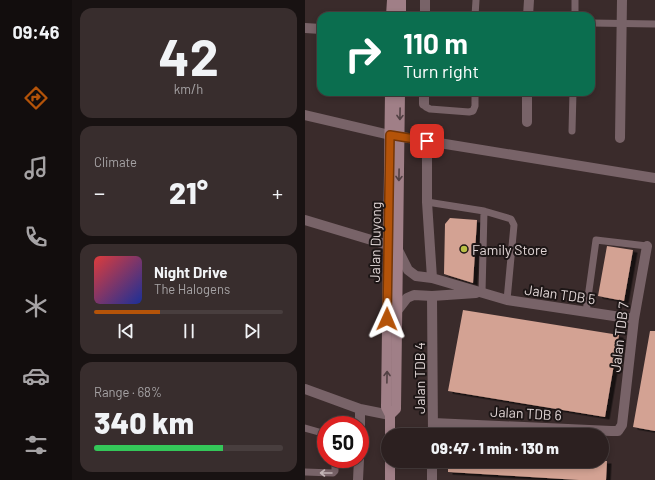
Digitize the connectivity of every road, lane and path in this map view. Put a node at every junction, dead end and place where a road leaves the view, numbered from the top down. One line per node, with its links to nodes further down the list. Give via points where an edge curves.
1 (392, 0): 8 (main road)
2 (401, 0): 9 (main road)
3 (425, 0): 10 (street)
4 (475, 0): 11 (lane)
5 (529, 0): 12 (street)
6 (575, 0): 13 (lane)
7 (622, 0): 15 (street)
8 (391, 12)
9 (401, 12)
10 (425, 12)
11 (475, 12)
12 (528, 12)
13 (575, 12)
14 (595, 23): 15 (lane)
15 (621, 24): 16 (lane); 30 (street)
16 (655, 24)
17 (305, 28): 18 (street)
18 (317, 29)
19 (390, 96): 29 (main road, Jalan Duyong)
20 (400, 96): 29 (main road, Jalan Duyong, one-way to 29)
21 (424, 96): 25 (street)
22 (475, 96): 25 (lane, via 475,106 473,111 469,112 430,109)
23 (527, 96): 27 (street)
24 (573, 96): 28 (lane)
25 (424, 104)
26 (305, 115): 29 (street)
27 (527, 122)
28 (572, 131)
29 (395, 136): 31 (street); 36 (main road, Jalan Duyong); 38 (main road, Jalan Duyong, one-way to 38)
30 (619, 138)
31 (427, 141): 32 (street); 33 (street)
32 (655, 178)
33 (427, 202): 34 (lane); 39 (street)
34 (484, 211): 40 (lane); 42 (lane, via 511,219 514,225)
35 (305, 220): 36 (street)
36 (389, 245): 48 (main road, Jalan Duyong, one-way to 36, via 386,407)
37 (647, 246): 44 (lane, via 596,240); 45 (street, Jalan TDB 7)
38 (398, 250): 39 (street, Jalan TDB 5, via 408,270 415,276); 43 (main road, Jalan Duyong)
39 (432, 278): 40 (street, Jalan TDB 5)
40 (482, 292): 41 (street); 42 (street, Jalan TDB 5)
41 (433, 296): 43 (street, via 414,295 407,298); 50 (street, Jalan TDB 4)
42 (507, 300): 44 (street, Jalan TDB 5)
43 (397, 311): 48 (main road, Jalan Duyong, via 396,409)
44 (586, 312): 45 (street, Jalan TDB 5)
45 (634, 319): 54 (street, Jalan TDB 7, via 622,425)
46 (305, 389): 47 (street)
47 (360, 409): 48 (street); 49 (street)
48 (390, 415): 52 (main road, Jalan Duyong)
49 (360, 416)
50 (433, 423): 53 (street, Jalan TDB 4); 54 (street, Jalan TDB 6)
51 (305, 428): 55 (lane)
52 (390, 428)
53 (433, 428)
54 (618, 430)
55 (317, 431)
56 (335, 468): 60 (lane, one-way to 60, via 333,473)
57 (359, 468): 61 (street)
58 (390, 468): 62 (main road)
59 (432, 468): 63 (street)
60 (305, 472)
61 (358, 480)
62 (390, 480)
63 (432, 480)

